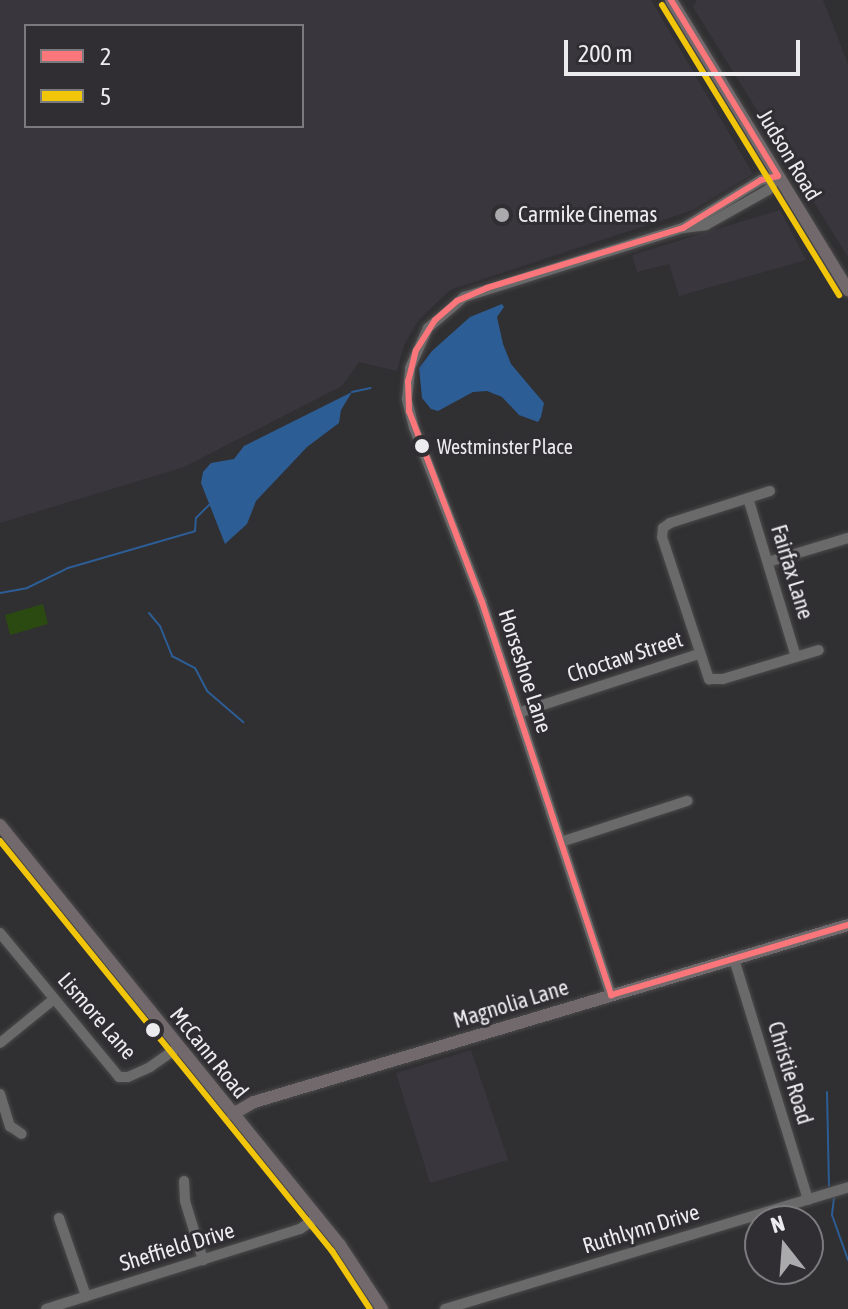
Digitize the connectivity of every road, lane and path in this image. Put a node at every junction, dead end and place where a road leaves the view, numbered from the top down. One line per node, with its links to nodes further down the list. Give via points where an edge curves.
1 (671, 0): 2 (main road, Judson Road)
2 (778, 176): 3 (main road, Judson Road); 11 (street, Horseshoe Lane, via 768,190 736,211 695,229 683,228 464,297 428,328 411,361 407,393 412,423 463,549)
3 (848, 290)
4 (770, 491): 5 (street)
5 (748, 498): 7 (street, Fairfax Lane); 9 (street, via 663,528)
6 (848, 538): 7 (street)
7 (768, 562): 10 (street, Fairfax Lane)
8 (819, 650): 10 (street)
9 (699, 654): 10 (street, via 706,676 713,680); 11 (street, Choctaw Street)
10 (796, 657)
11 (518, 713): 14 (street, Horseshoe Lane)
12 (687, 801): 14 (street)
13 (0, 825): 21 (main road, McCann Road)
14 (561, 842): 18 (street, Horseshoe Lane)
15 (848, 925): 17 (main road, Magnolia Lane)
16 (0, 933): 19 (street, Lismore Lane)
17 (734, 959): 18 (main road, Magnolia Lane); 27 (street, Christie Road)
18 (611, 995): 23 (main road, Magnolia Lane, via 254,1102)
19 (54, 999): 20 (street); 21 (street, Lismore Lane, via 119,1077 150,1067)
20 (0, 1043)
21 (179, 1047): 23 (main road, McCann Road)
22 (0, 1094): 24 (street, via 10,1126)
23 (233, 1114): 28 (main road, McCann Road)
24 (22, 1134)
25 (184, 1181): 30 (street)
26 (848, 1187): 27 (street, Ruthlynn Drive)
27 (808, 1200): 34 (street, Ruthlynn Drive)
28 (318, 1217): 30 (street, Sheffield Drive, via 300,1229); 33 (main road, McCann Road)
29 (59, 1218): 31 (street)
30 (203, 1260): 31 (street, Sheffield Drive)
31 (86, 1296): 32 (street, Sheffield Drive)
32 (46, 1309)
33 (382, 1309)
34 (445, 1309)

